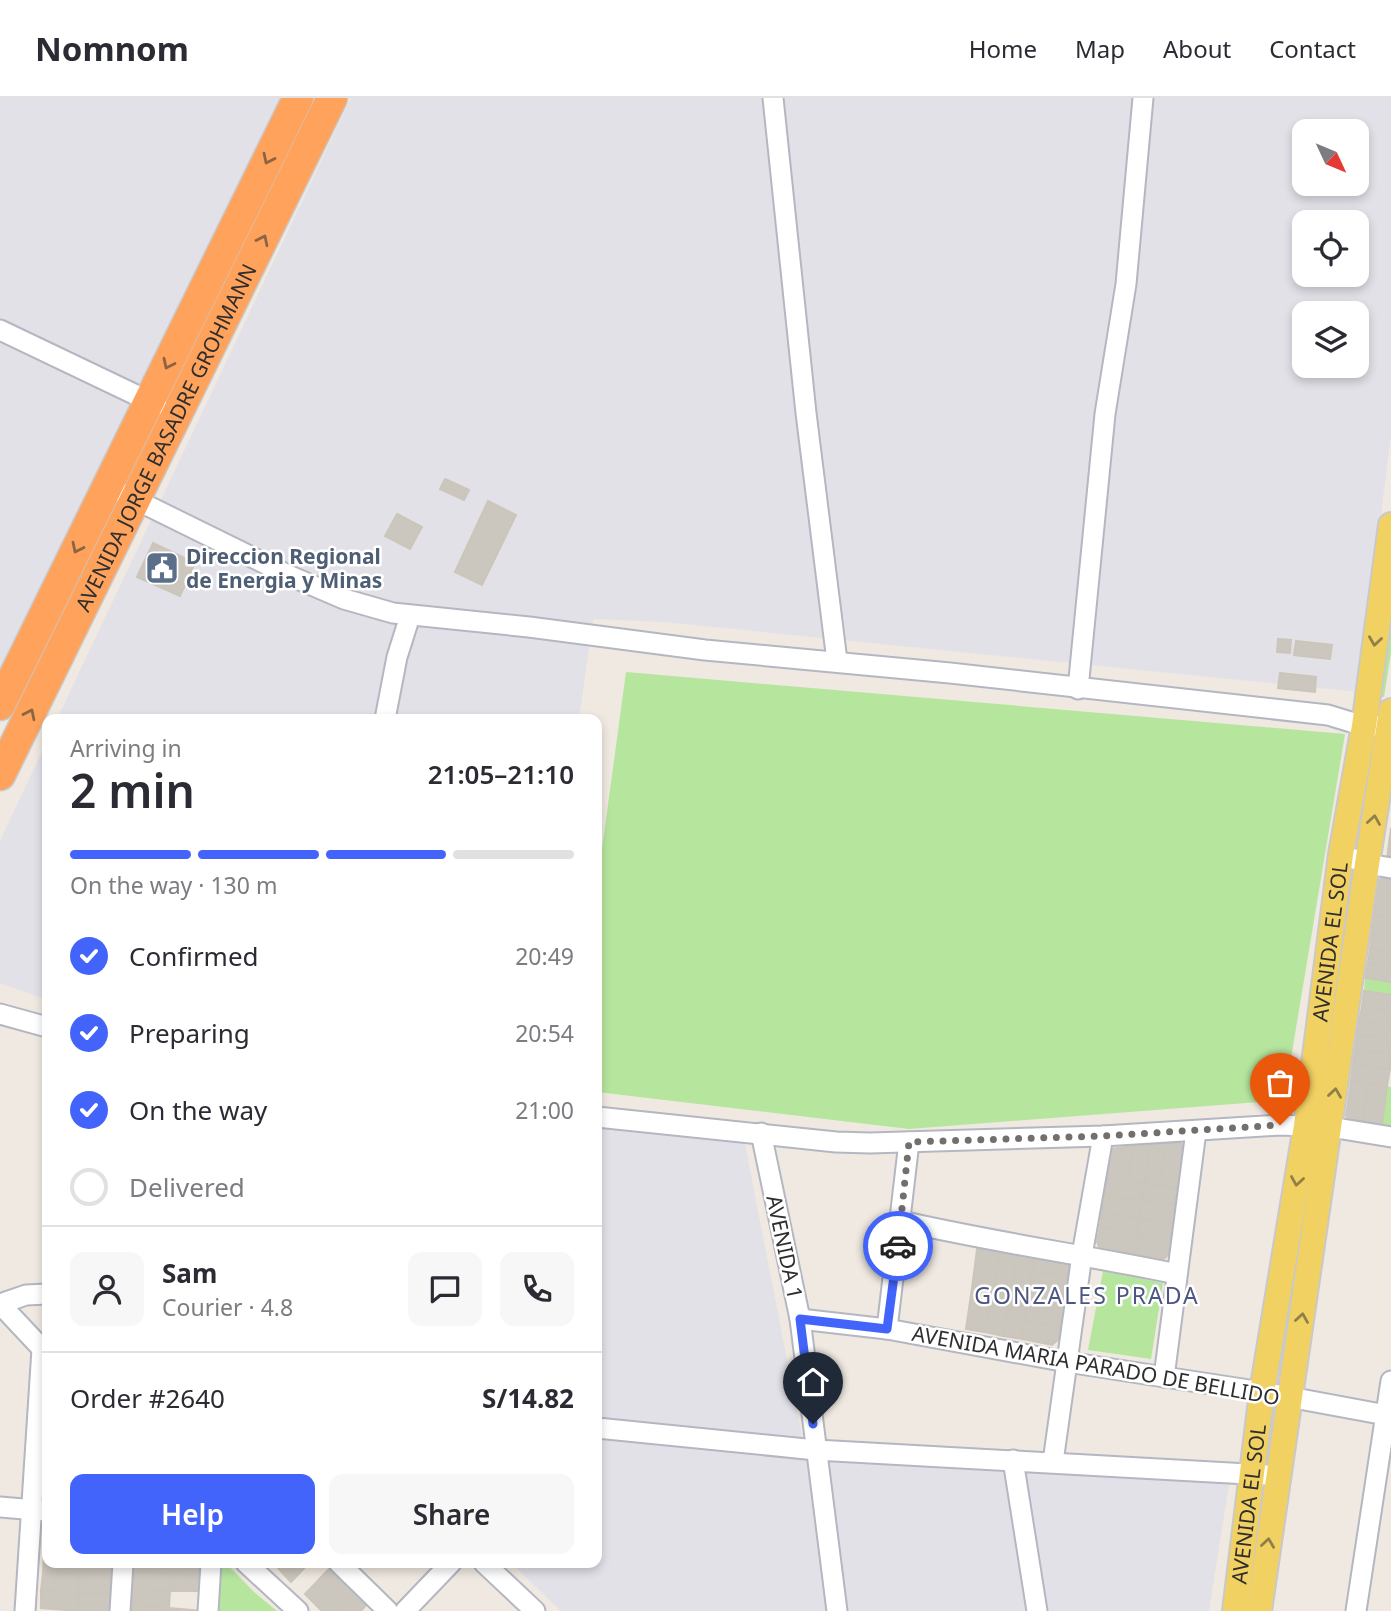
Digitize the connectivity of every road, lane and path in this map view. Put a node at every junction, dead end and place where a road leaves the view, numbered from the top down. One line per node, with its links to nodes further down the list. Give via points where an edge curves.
1 (298, 98): 6 (highway, AVENIDA JORGE BASADRE GROHMANN, one-way to 6)
2 (332, 98): 7 (highway, AVENIDA JORGE BASADRE GROHMANN, one-way to 2)
3 (773, 98): 13 (street)
4 (1143, 98): 14 (street, via 1132,235 1105,414)
5 (0, 330): 6 (street)
6 (149, 401): 7 (street); 8 (highway, AVENIDA JORGE BASADRE GROHMANN)
7 (178, 415): 9 (highway, AVENIDA JORGE BASADRE GROHMANN)
8 (108, 487): 9 (street); 15 (highway, AVENIDA JORGE BASADRE GROHMANN, one-way to 15)
9 (136, 500): 12 (street, via 332,594); 18 (highway, AVENIDA JORGE BASADRE GROHMANN, one-way to 9)
10 (1391, 525): 11 (main road, AVENIDA EL SOL)
11 (1387, 594): 17 (main road, AVENIDA EL SOL, one-way to 17)
12 (410, 616): 13 (street); 16 (street)
13 (837, 661): 14 (street)
14 (1078, 689): 17 (street)
15 (0, 705)
16 (386, 714)
17 (1381, 721): 19 (main road, AVENIDA EL SOL); 20 (main road, AVENIDA EL SOL, one-way to 17)
18 (0, 775)
19 (1341, 854): 20 (street); 24 (main road, AVENIDA EL SOL)
20 (1379, 866): 24 (main road, AVENIDA EL SOL, one-way to 20)
21 (0, 1014): 22 (street)
22 (42, 1026)
23 (602, 1117): 26 (street)
24 (1318, 1126): 25 (street); 28 (street); 41 (main road, AVENIDA EL SOL, one-way to 41); 42 (main road, AVENIDA EL SOL, one-way to 24)
25 (1195, 1131): 27 (street); 32 (street)
26 (761, 1133): 29 (street, via 836,1142); 35 (street, AVENIDA 1)
27 (1103, 1136): 29 (street); 31 (street)
28 (1391, 1137)
29 (909, 1142): 30 (street)
30 (901, 1221): 31 (street); 36 (street)
31 (1082, 1255): 32 (street); 38 (street)
32 (1178, 1274): 39 (street)
33 (42, 1294): 34 (street)
34 (0, 1304): 37 (street)
35 (800, 1319): 36 (street, AVENIDA MARIA PARADO DE BELLIDO); 46 (street, AVENIDA 1)
36 (887, 1329): 38 (street, AVENIDA MARIA PARADO DE BELLIDO)
37 (42, 1349)
38 (1067, 1362): 39 (street, AVENIDA MARIA PARADO DE BELLIDO); 48 (street)
39 (1164, 1377): 41 (street, AVENIDA MARIA PARADO DE BELLIDO)
40 (1391, 1381): 43 (street)
41 (1262, 1392): 42 (street, AVENIDA MARIA PARADO DE BELLIDO); 49 (main road, AVENIDA EL SOL)
42 (1290, 1399): 43 (street, AVENIDA MARIA PARADO DE BELLIDO); 49 (main road, AVENIDA EL SOL)
43 (1388, 1415): 69 (street)
44 (602, 1429): 46 (street)
45 (42, 1432): 51 (street)
46 (816, 1450): 47 (street); 65 (street, AVENIDA 1)
47 (1013, 1460): 48 (street); 66 (street)
48 (1053, 1462): 49 (street)
49 (1266, 1475): 67 (main road, AVENIDA EL SOL); 68 (main road, AVENIDA EL SOL, one-way to 49)
50 (0, 1507): 51 (street)
51 (39, 1511): 58 (street)
52 (123, 1568): 59 (street)
53 (211, 1568): 60 (street)
54 (251, 1568): 61 (street)
55 (344, 1568): 62 (street)
56 (446, 1568): 63 (street)
57 (489, 1568): 64 (street)
58 (25, 1611)
59 (120, 1611)
60 (208, 1611)
61 (298, 1611)
62 (388, 1611)
63 (405, 1611)
64 (535, 1611)
65 (837, 1611)
66 (1037, 1611)
67 (1236, 1611)
68 (1259, 1611)
69 (1356, 1611)

